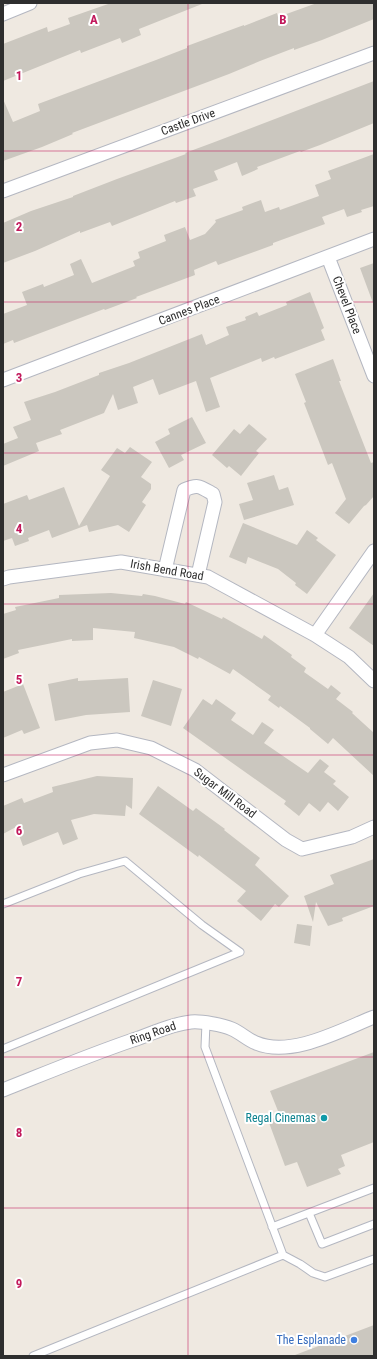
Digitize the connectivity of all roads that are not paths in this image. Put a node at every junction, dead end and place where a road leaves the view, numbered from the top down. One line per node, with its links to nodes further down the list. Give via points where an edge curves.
1 (30, 3): 2 (street)
2 (3, 14)
3 (374, 53): 4 (street, Castle Drive)
4 (3, 191)
5 (374, 239): 6 (street, Cannes Place)
6 (328, 257): 7 (street, Chevel Place); 8 (street, Cannes Place)
7 (374, 376)
8 (3, 380)
9 (374, 551): 13 (street)
10 (165, 570): 11 (street, Irish Bend Road); 11 (street, via 184,490 195,486 213,494 214,502); 12 (street, Irish Bend Road, via 121,562)
11 (198, 575): 13 (street, Irish Bend Road, via 208,577)
12 (3, 579)
13 (315, 635): 14 (street, Irish Bend Road, via 349,657)
14 (374, 681)
15 (3, 775): 16 (street, Sugar Mill Road, via 90,743 116,740 151,748 195,770 286,840 302,849 352,837)
16 (374, 827)
17 (3, 904): 20 (lane, via 79,874 125,861 202,925 240,952)
18 (374, 1017): 19 (street, Ring Road, via 317,1040 281,1049 256,1044 231,1029)
19 (206, 1023): 21 (street, Ring Road, via 175,1024); 25 (lane, via 206,1047)
20 (3, 1049)
21 (3, 1090)
22 (374, 1188): 23 (lane)
23 (309, 1213): 24 (lane, via 322,1244); 25 (lane)
24 (374, 1224)
25 (272, 1227): 26 (lane)
26 (283, 1255): 27 (lane, via 325,1277); 28 (lane)
27 (374, 1259)
28 (33, 1356)

